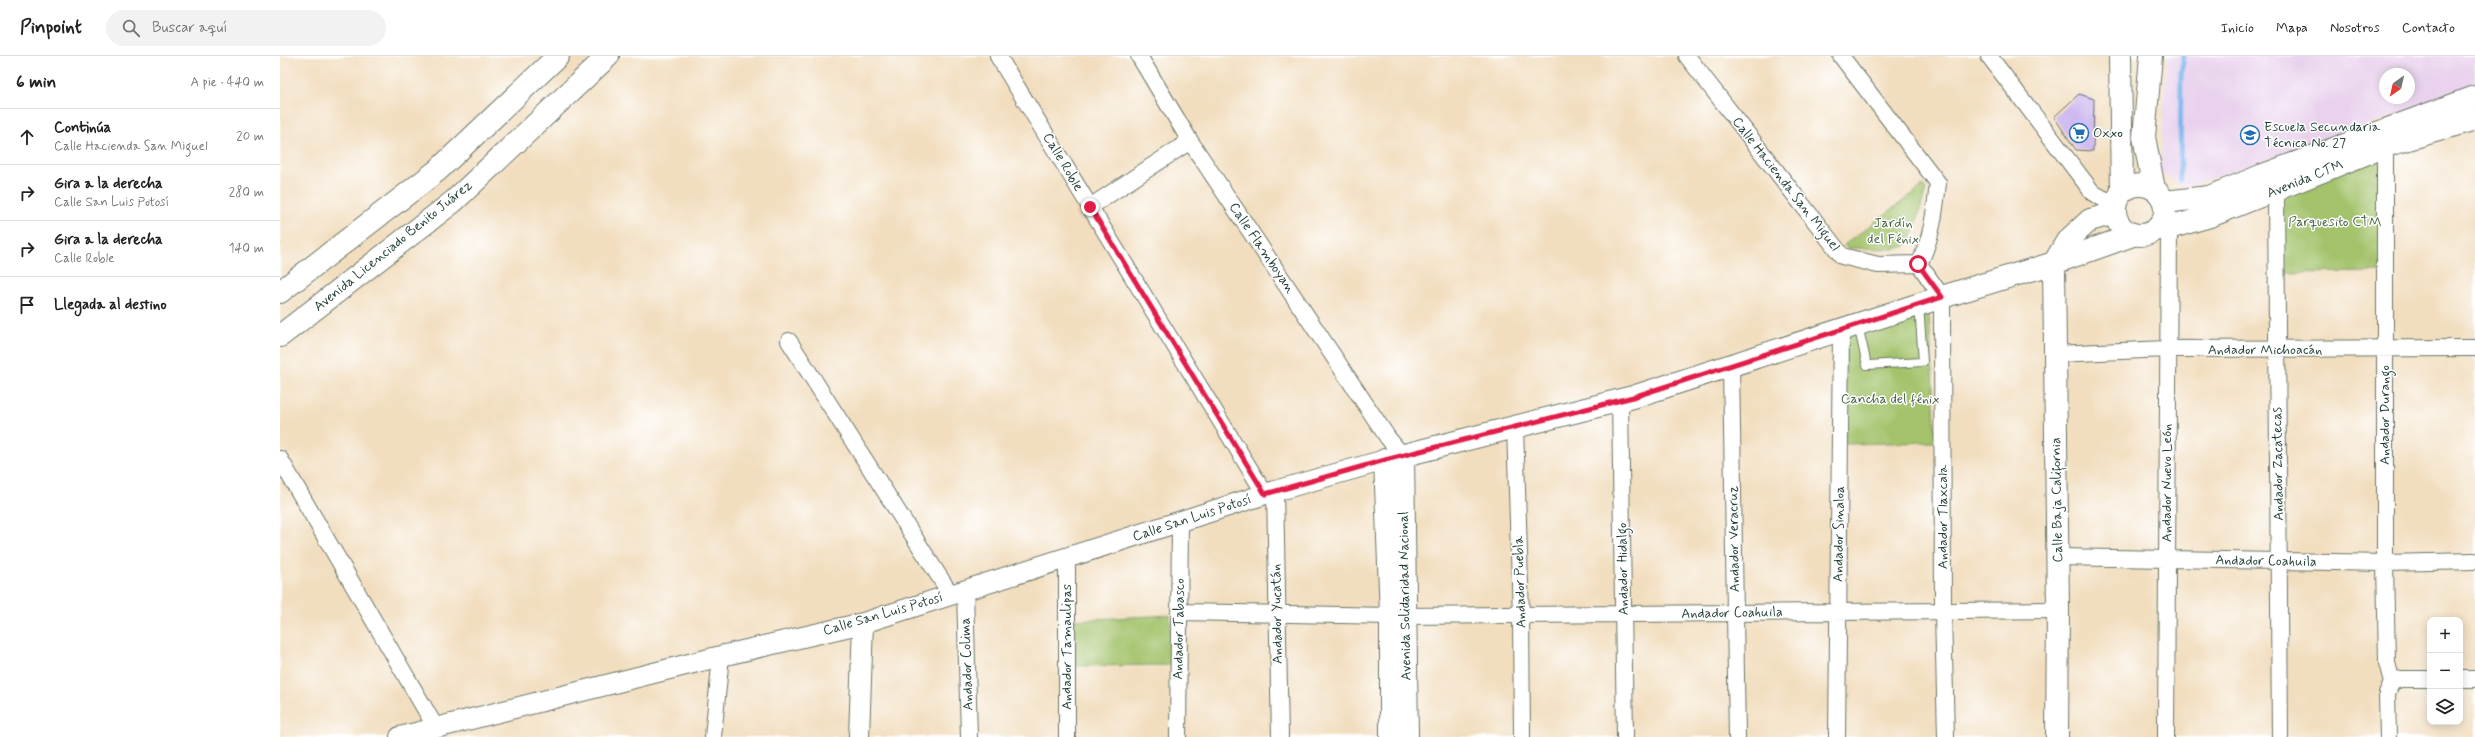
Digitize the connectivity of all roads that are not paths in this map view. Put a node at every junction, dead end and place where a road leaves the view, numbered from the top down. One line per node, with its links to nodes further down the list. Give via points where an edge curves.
1 (558, 56): 22 (main road, via 438,170)
2 (608, 56): 26 (main road, Avenida Licenciado Benito Juárez, via 454,201)
3 (998, 56): 17 (street, Calle Roble)
4 (1139, 56): 12 (street, Calle Flamboyan)
5 (1687, 56): 21 (street, Calle Hacienda San Miguel, via 1842,256 1878,265)
6 (1841, 56): 21 (street, via 1938,183 1933,224 1926,249)
7 (1989, 56): 16 (street, via 2093,194)
8 (2120, 56): 16 (main road)
9 (2151, 56): 15 (main road, via 2144,137)
10 (2475, 97): 15 (main road, Avenida CTM, via 2209,197)
11 (2475, 119): 13 (main road, Avenida CTM)
12 (1190, 141): 17 (street); 36 (street, Calle Flamboyan, via 1388,438)
13 (2385, 146): 14 (main road, Avenida CTM); 30 (street, Andador Durango)
14 (2276, 190): 18 (main road, Avenida CTM, via 2210,216); 31 (street, Andador Zacatecas)
15 (2159, 195): 16 (main road, via 2138,186); 18 (main road, via 2166,211)
16 (2117, 203): 19 (main road, via 2121,226); 20 (main road, via 2090,220 2067,241)
17 (1090, 207): 38 (street, Calle Roble)
18 (2163, 229): 19 (main road, via 2146,235); 29 (street, Andador Nuevo León)
19 (2133, 235): 20 (main road, Calle San Luis Potosí)
20 (2054, 263): 23 (main road, Calle San Luis Potosí); 32 (main road, Calle Baja California)
21 (1918, 264): 23 (street)
22 (280, 292)
23 (1942, 297): 24 (main road, Calle San Luis Potosí); 48 (street, Andador Tlaxcala)
24 (1919, 304): 25 (main road, Calle San Luis Potosí); 25 (lane, via 1923,362 1867,365)
25 (1849, 327): 33 (main road, Calle San Luis Potosí); 50 (street, Andador Sinaloa)
26 (280, 336)
27 (789, 342): 46 (street)
28 (2475, 348): 30 (street, Andador Michoacán)
29 (2166, 349): 31 (street, Andador Michoacán); 32 (street, Andador Michoacán); 42 (street, Andador Nuevo León)
30 (2384, 349): 31 (street, Andador Michoacán); 45 (street, Andador Durango)
31 (2276, 350): 43 (street, Andador Zacatecas)
32 (2055, 354): 40 (main road, Calle Baja California)
33 (1731, 365): 34 (main road, Calle San Luis Potosí); 52 (street, Andador Veracruz)
34 (1620, 400): 35 (main road, Calle San Luis Potosí); 53 (street, Andador Hidalgo)
35 (1515, 427): 36 (main road, Calle San Luis Potosí); 55 (street, Andador Puebla)
36 (1394, 458): 38 (street, Calle San Luis Potosí); 54 (main road, Avenida Solidaridad Nacional)
37 (280, 459): 62 (street)
38 (1270, 493): 39 (street, Calle San Luis Potosí); 51 (street, Andador Yucatán)
39 (1180, 522): 41 (street, Calle San Luis Potosí); 49 (street, Andador Tabasco)
40 (2058, 557): 42 (street, Andador Coahuila); 47 (main road, Calle Baja California)
41 (1067, 558): 46 (street, Calle San Luis Potosí); 67 (street, Andador Tamaulipas)
42 (2168, 559): 43 (street, Andador Coahuila); 78 (street, Andador Nuevo León)
43 (2279, 561): 45 (street, Andador Coahuila); 79 (street, Andador Zacatecas)
44 (2475, 561): 45 (street, Andador Coahuila)
45 (2385, 562): 61 (street, Andador Durango, via 2387,663)
46 (958, 592): 56 (street, Calle San Luis Potosí); 66 (street, Andador Colima)
47 (2058, 610): 48 (street, Andador Coahuila); 77 (main road, Calle Baja California)
48 (1943, 611): 50 (street, Andador Coahuila); 76 (street, Andador Tlaxcala)
49 (1179, 612): 51 (street, Andador Coahuila); 68 (street, Andador Tabasco)
50 (1838, 612): 52 (street, Andador Coahuila); 75 (street, Andador Sinaloa)
51 (1278, 613): 54 (street, Andador Coahuila); 69 (street, Andador Yucatán)
52 (1735, 613): 53 (street, Andador Coahuila); 74 (street, Andador Veracruz)
53 (1623, 615): 55 (street, Andador Coahuila); 73 (street, Andador Hidalgo)
54 (1399, 616): 55 (street, Andador Coahuila); 70 (main road, Avenida Solidaridad Nacional); 71 (main road, Avenida Solidaridad Nacional)
55 (1521, 616): 72 (street, Andador Puebla)
56 (863, 622): 57 (street, Calle San Luis Potosí); 65 (street)
57 (721, 656): 62 (street, Calle San Luis Potosí); 64 (street)
58 (2427, 679): 61 (street, via 2401,679)
59 (2463, 679): 60 (street)
60 (2475, 679)
61 (2392, 682): 80 (street, via 2387,693)
62 (436, 728): 63 (street, Calle San Luis Potosí)
63 (400, 737)
64 (713, 737)
65 (859, 737)
66 (969, 737)
67 (1067, 737)
68 (1178, 737)
69 (1280, 737)
70 (1391, 737)
71 (1407, 737)
72 (1522, 737)
73 (1625, 737)
74 (1737, 737)
75 (1837, 737)
76 (1946, 737)
77 (2057, 737)
78 (2166, 737)
79 (2280, 737)
80 (2388, 737)

